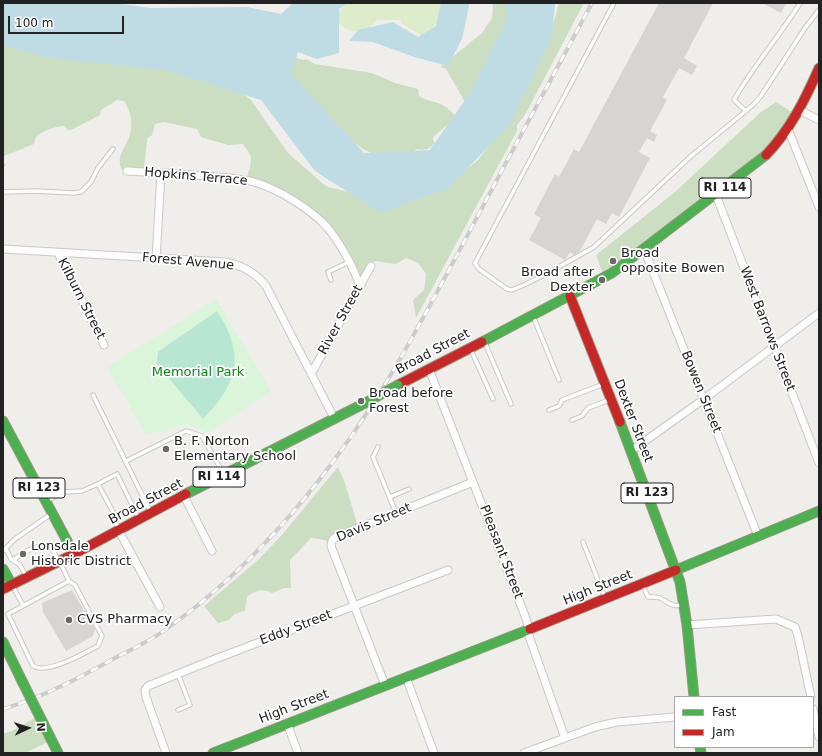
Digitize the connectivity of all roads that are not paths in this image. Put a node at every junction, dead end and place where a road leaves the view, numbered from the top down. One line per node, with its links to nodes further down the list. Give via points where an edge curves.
1 (614, 3): 6 (lane, via 475,262 479,269 512,290 581,255 594,247 690,157)
2 (800, 3): 6 (lane, via 734,100)
3 (818, 12): 6 (lane, via 761,96)
4 (819, 68): 5 (main road, Broad Street / RI 114)
5 (799, 110): 7 (street); 8 (main road, Broad Street / RI 114)
6 (746, 111)
7 (819, 120)
8 (788, 130): 13 (main road, Broad Street / RI 114, via 764,157); 14 (street)
9 (113, 149): 12 (lane, via 91,182 81,192)
10 (127, 171): 11 (street, Hopkins Terrace)
11 (161, 173): 18 (street); 19 (street, Hopkins Terrace, via 245,180 273,189 291,199 327,227)
12 (3, 192)
13 (716, 194): 16 (main road, Broad Street / RI 114); 28 (street, West Barrows Street)
14 (819, 207)
15 (3, 249): 17 (street, Forest Avenue)
16 (644, 249): 23 (main road, Broad Street / RI 114, via 618,269); 37 (street, Bowen Street)
17 (58, 252): 18 (street, Forest Avenue); 27 (street, Kilburn Street)
18 (156, 259): 31 (street, Forest Avenue, via 225,262 239,265 255,275 266,286)
19 (349, 262): 21 (lane, via 328,272); 22 (street, Hopkins Terrace)
20 (371, 266): 22 (street, River Street)
21 (331, 280)
22 (360, 287): 31 (street, River Street)
23 (570, 296): 25 (main road, Broad Street / RI 114); 33 (main road, Dexter Street / RI 123)
24 (819, 313): 28 (street)
25 (532, 315): 26 (main road, Broad Street / RI 114); 32 (lane)
26 (483, 340): 29 (main road, Broad Street / RI 114); 38 (lane)
27 (104, 344)
28 (774, 346): 37 (street); 46 (street, West Barrows Street)
29 (470, 347): 30 (main road, Broad Street / RI 114); 35 (lane)
30 (429, 369): 40 (main road, Broad Street / RI 114, bridge); 48 (street, Pleasant Street)
31 (311, 374): 40 (street, Forest Avenue)
32 (558, 380)
33 (604, 384): 36 (main road, Dexter Street / RI 123); 39 (lane, via 562,400 559,406)
34 (93, 395): 45 (lane)
35 (493, 399)
36 (610, 399): 41 (lane, via 588,408 582,416); 44 (main road, Dexter Street / RI 123)
37 (704, 399): 44 (street); 60 (street, Bowen Street)
38 (511, 404)
39 (549, 410)
40 (334, 418): 47 (main road, Broad Street / RI 114)
41 (572, 420)
42 (3, 421): 53 (main road, RI 123)
43 (378, 446): 52 (lane, via 374,458)
44 (631, 451): 71 (main road, Dexter Street / RI 123)
45 (126, 461): 47 (lane, via 186,431 202,436); 56 (lane)
46 (819, 462)
47 (224, 475): 51 (main road, Broad Street / RI 114)
48 (473, 482): 57 (street, Davis Street); 85 (street, Pleasant Street, via 527,621)
49 (98, 484): 53 (lane, via 82,491 63,492); 58 (lane, via 117,474); 59 (lane)
50 (409, 489): 52 (lane)
51 (184, 496): 56 (main road, Broad Street / RI 114); 65 (street)
52 (390, 497): 57 (lane)
53 (46, 502): 55 (main road, RI 123)
54 (819, 511): 60 (main road, High Street)
55 (52, 513): 61 (main road, RI 123); 64 (lane)
56 (152, 513): 58 (main road, Broad Street / RI 114)
57 (396, 513): 80 (street, Davis Street, via 332,540 331,546)
58 (140, 520): 59 (main road, Broad Street / RI 114)
59 (119, 531): 66 (main road, Broad Street / RI 114); 81 (street)
60 (758, 536): 71 (main road, High Street)
61 (67, 542): 63 (lane); 66 (main road, RI 123)
62 (583, 542): 77 (lane)
63 (50, 545): 67 (lane, via 26,551); 68 (lane)
64 (4, 550): 67 (lane)
65 (212, 551)
66 (74, 554): 68 (main road, Broad Street / RI 114)
67 (13, 560): 72 (lane, via 20,565)
68 (59, 562): 72 (main road, Broad Street / RI 114); 73 (lane)
69 (3, 569): 75 (main road)
70 (448, 570): 80 (street, Eddy Street)
71 (676, 570): 74 (main road, High Street); 78 (main road, Dexter Street / RI 123)
72 (27, 578): 75 (main road, Broad Street / RI 114)
73 (69, 581): 79 (lane); 82 (lane, via 75,585 102,636 98,646 54,667 37,668 33,666)
74 (643, 584): 77 (main road, High Street); 78 (lane, via 648,597 657,596 673,606)
75 (12, 585): 76 (main road, Broad Street / RI 114); 79 (lane)
76 (3, 589)
77 (606, 599): 85 (main road, High Street)
78 (684, 605): 84 (main road, Dexter Street / RI 123)
79 (23, 606): 82 (lane)
80 (355, 606): 87 (street, Eddy Street); 89 (street, Davis Street)
81 (160, 607)
82 (8, 614): 83 (lane)
83 (3, 616)
84 (686, 625): 90 (main road, Dexter Street / RI 123); 91 (street, via 776,620 795,627)
85 (528, 630): 88 (main road, High Street); 97 (street, Pleasant Street)
86 (3, 642): 98 (main road, bridge)
87 (178, 674): 92 (lane, via 190,706); 99 (street, Eddy Street, via 152,684 145,690)
88 (406, 677): 89 (main road, High Street); 102 (street)
89 (385, 685): 95 (main road, High Street)
90 (694, 696)
91 (810, 696)
92 (178, 710)
93 (814, 714): 96 (street)
94 (674, 717): 97 (street, via 607,724)
95 (287, 723): 100 (main road, High Street); 101 (street)
96 (819, 737)
97 (565, 738): 103 (street)
98 (58, 753)
99 (166, 753)
100 (213, 753)
101 (298, 753)
102 (434, 753)
103 (524, 753)

